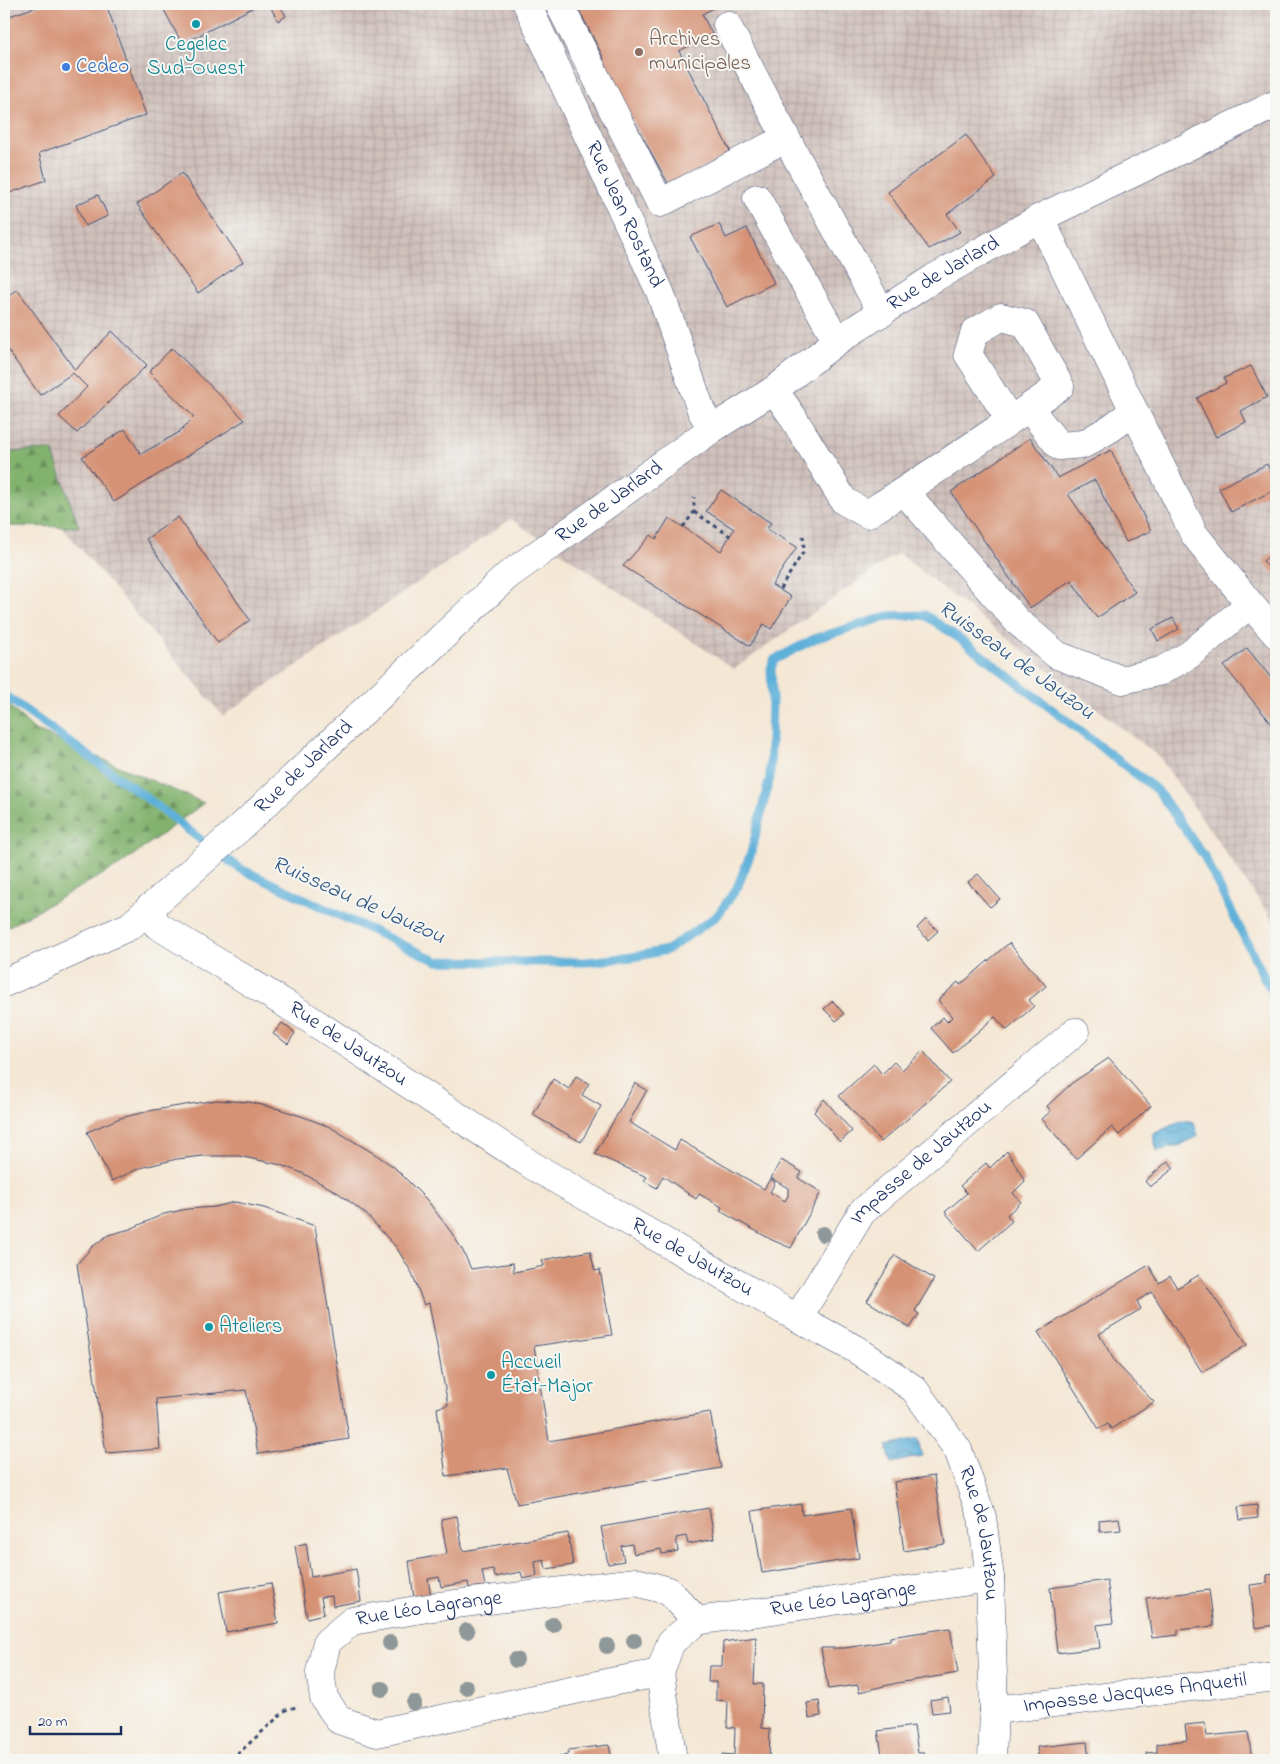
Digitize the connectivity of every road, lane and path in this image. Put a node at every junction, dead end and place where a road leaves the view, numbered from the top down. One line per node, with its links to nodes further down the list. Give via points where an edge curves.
1 (527, 4): 12 (street, Rue Jean Rostand, via 660,292 701,410)
2 (559, 4): 5 (street, via 660,203)
3 (727, 25): 5 (street)
4 (1276, 104): 7 (street, Rue de Jarlard)
5 (786, 138): 8 (street)
6 (757, 198): 9 (street)
7 (1040, 218): 8 (street, Rue de Jarlard, via 934,278); 11 (street)
8 (882, 312): 9 (street, Rue de Jarlard)
9 (837, 342): 10 (street, Rue de Jarlard)
10 (774, 390): 12 (street, Rue de Jarlard); 13 (street, via 844,501 867,514)
11 (1134, 411): 13 (street, via 1084,444 1059,446 1020,414); 20 (street, via 1194,534)
12 (712, 429): 22 (street, Rue de Jarlard, via 508,576 242,826)
13 (904, 491): 20 (street, via 1017,621 1058,655 1122,680 1161,671 1189,656)
14 (694, 497): 15 (path)
15 (694, 512): 16 (path); 18 (path)
16 (683, 527)
17 (803, 534): 19 (path, via 804,551)
18 (730, 536)
19 (780, 589)
20 (1250, 604): 21 (street)
21 (1276, 634)
22 (149, 908): 23 (street, Rue de Jarlard, via 130,926); 25 (street, Rue de Jautzou, via 157,925 302,1014 533,1166)
23 (4, 983)
24 (1075, 1032): 25 (street, Impasse de Jautzou, via 862,1212)
25 (798, 1318): 26 (street, Rue de Jautzou, via 857,1350 914,1389 958,1450 982,1516)
26 (990, 1578): 27 (street, Rue Léo Lagrange); 31 (street, Rue de Jautzou)
27 (697, 1621): 28 (street, via 671,1642); 30 (street, Rue Léo Lagrange, via 669,1591 636,1582 439,1606 352,1621 327,1642 320,1672)
28 (660, 1673): 30 (street, Rue Léo Lagrange, via 378,1733 339,1720); 33 (street)
29 (1276, 1677): 31 (street, Impasse Jacques Anquetil)
30 (324, 1698): 32 (path, via 286,1710)
31 (994, 1710): 34 (street, Rue de Jautzou)
32 (232, 1760)
33 (673, 1760)
34 (992, 1760)

